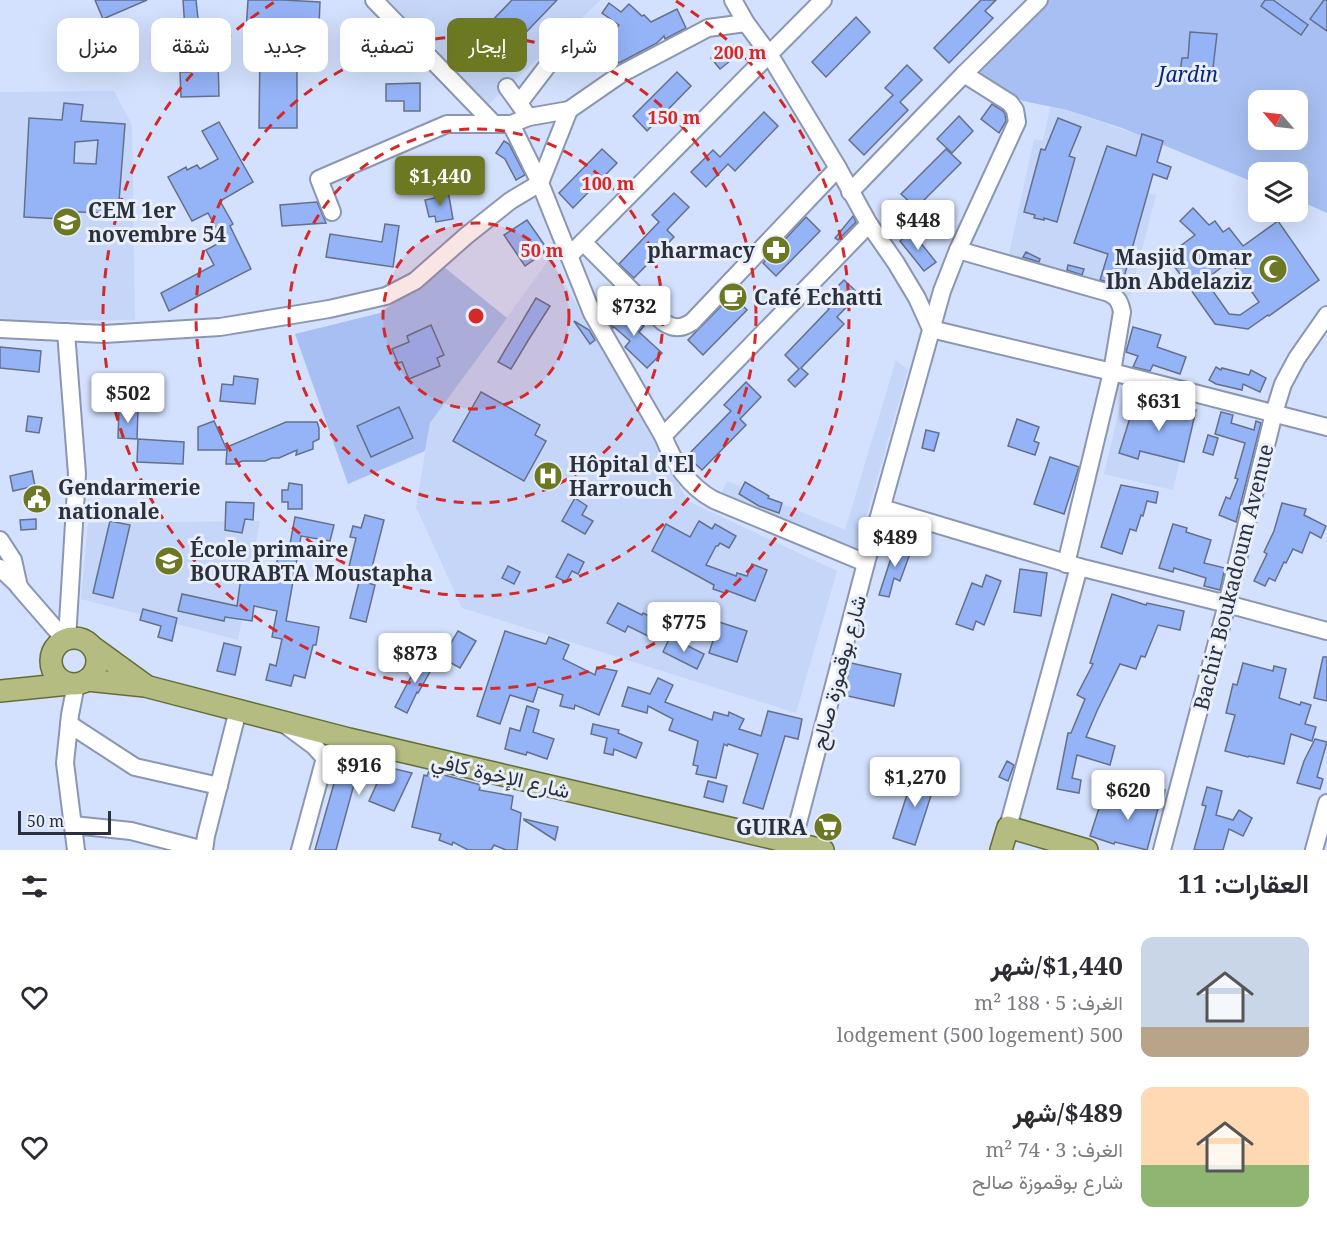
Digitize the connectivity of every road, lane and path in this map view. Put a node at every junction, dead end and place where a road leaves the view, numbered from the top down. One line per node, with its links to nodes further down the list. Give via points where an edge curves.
1 (374, 0): 13 (street)
2 (733, 0): 5 (street)
3 (823, 0): 6 (street)
4 (1039, 0): 8 (street)
5 (746, 22): 6 (street); 11 (street, via 708,28 621,74)
6 (769, 54): 15 (street); 20 (street)
7 (543, 72): 10 (street)
8 (964, 74): 17 (street); 21 (street, شارع بوقموزة صالح, via 1010,104 1017,122)
9 (507, 87): 10 (street)
10 (519, 103): 12 (street)
11 (569, 110): 12 (street); 16 (street)
12 (529, 117): 14 (street)
13 (493, 123): 14 (street); 18 (street, via 447,124 319,179)
14 (511, 124): 16 (street)
15 (838, 168): 17 (street); 20 (street, via 685,326 677,328 663,322)
16 (540, 183): 22 (street); 26 (street, via 510,201 415,281 386,296 220,327 104,334)
17 (850, 192): 19 (street)
18 (332, 212)
19 (869, 224): 24 (street, via 917,298); 30 (street)
20 (583, 242): 22 (street)
21 (958, 250): 24 (street, شارع بوقموزة صالح); 27 (street, via 1116,297 1122,312)
22 (569, 256): 30 (street, via 592,313)
23 (1327, 315): 28 (street, Bachir Boukadoum Avenue, via 1297,358)
24 (931, 328): 27 (street); 31 (street, شارع بوقموزة صالح)
25 (0, 329): 26 (street)
26 (66, 332): 39 (street, via 77,474)
27 (1112, 372): 28 (street); 34 (street)
28 (1274, 413): 29 (street); 37 (street, Bachir Boukadoum Avenue)
29 (1327, 427)
30 (663, 436): 33 (street, via 671,457 690,484 703,494)
31 (882, 508): 33 (street, شارع بوقموزة صالح); 34 (street)
32 (0, 540): 36 (street, via 13,560)
33 (866, 563): 54 (street, شارع بوقموزة صالح)
34 (1072, 566): 37 (street); 53 (street)
35 (0, 568): 36 (street)
36 (19, 587): 39 (street)
37 (1227, 604): 38 (street); 61 (street, Bachir Boukadoum Avenue)
38 (1327, 632)
39 (66, 639): 40 (main road, via 82,639); 41 (main road)
40 (94, 648): 42 (main road, via 96,669 93,675); 43 (main road)
41 (51, 656): 42 (main road, via 53,671 63,681); 44 (main road, via 39,673)
42 (77, 683): 43 (main road); 44 (main road); 47 (street)
43 (145, 686): 45 (main road, شارع الإخوة كافي)
44 (6, 690)
45 (238, 710): 46 (main road, شارع الإخوة كافي); 50 (street)
46 (288, 723): 48 (main road, شارع الإخوة كافي); 49 (street)
47 (69, 724): 50 (street, via 135,767); 52 (street, via 65,763)
48 (346, 738): 49 (street); 54 (main road, شارع الإخوة كافي)
49 (325, 758): 57 (street)
50 (219, 786): 56 (street)
51 (1327, 803): 62 (street)
52 (73, 825): 55 (street); 56 (street, via 131,831)
53 (1008, 827): 59 (main road); 60 (main road)
54 (793, 842): 58 (main road, شارع الإخوة كافي)
55 (76, 850)
56 (204, 850)
57 (300, 850)
58 (823, 850)
59 (1001, 850)
60 (1087, 850)
61 (1162, 850)
62 (1314, 850)

